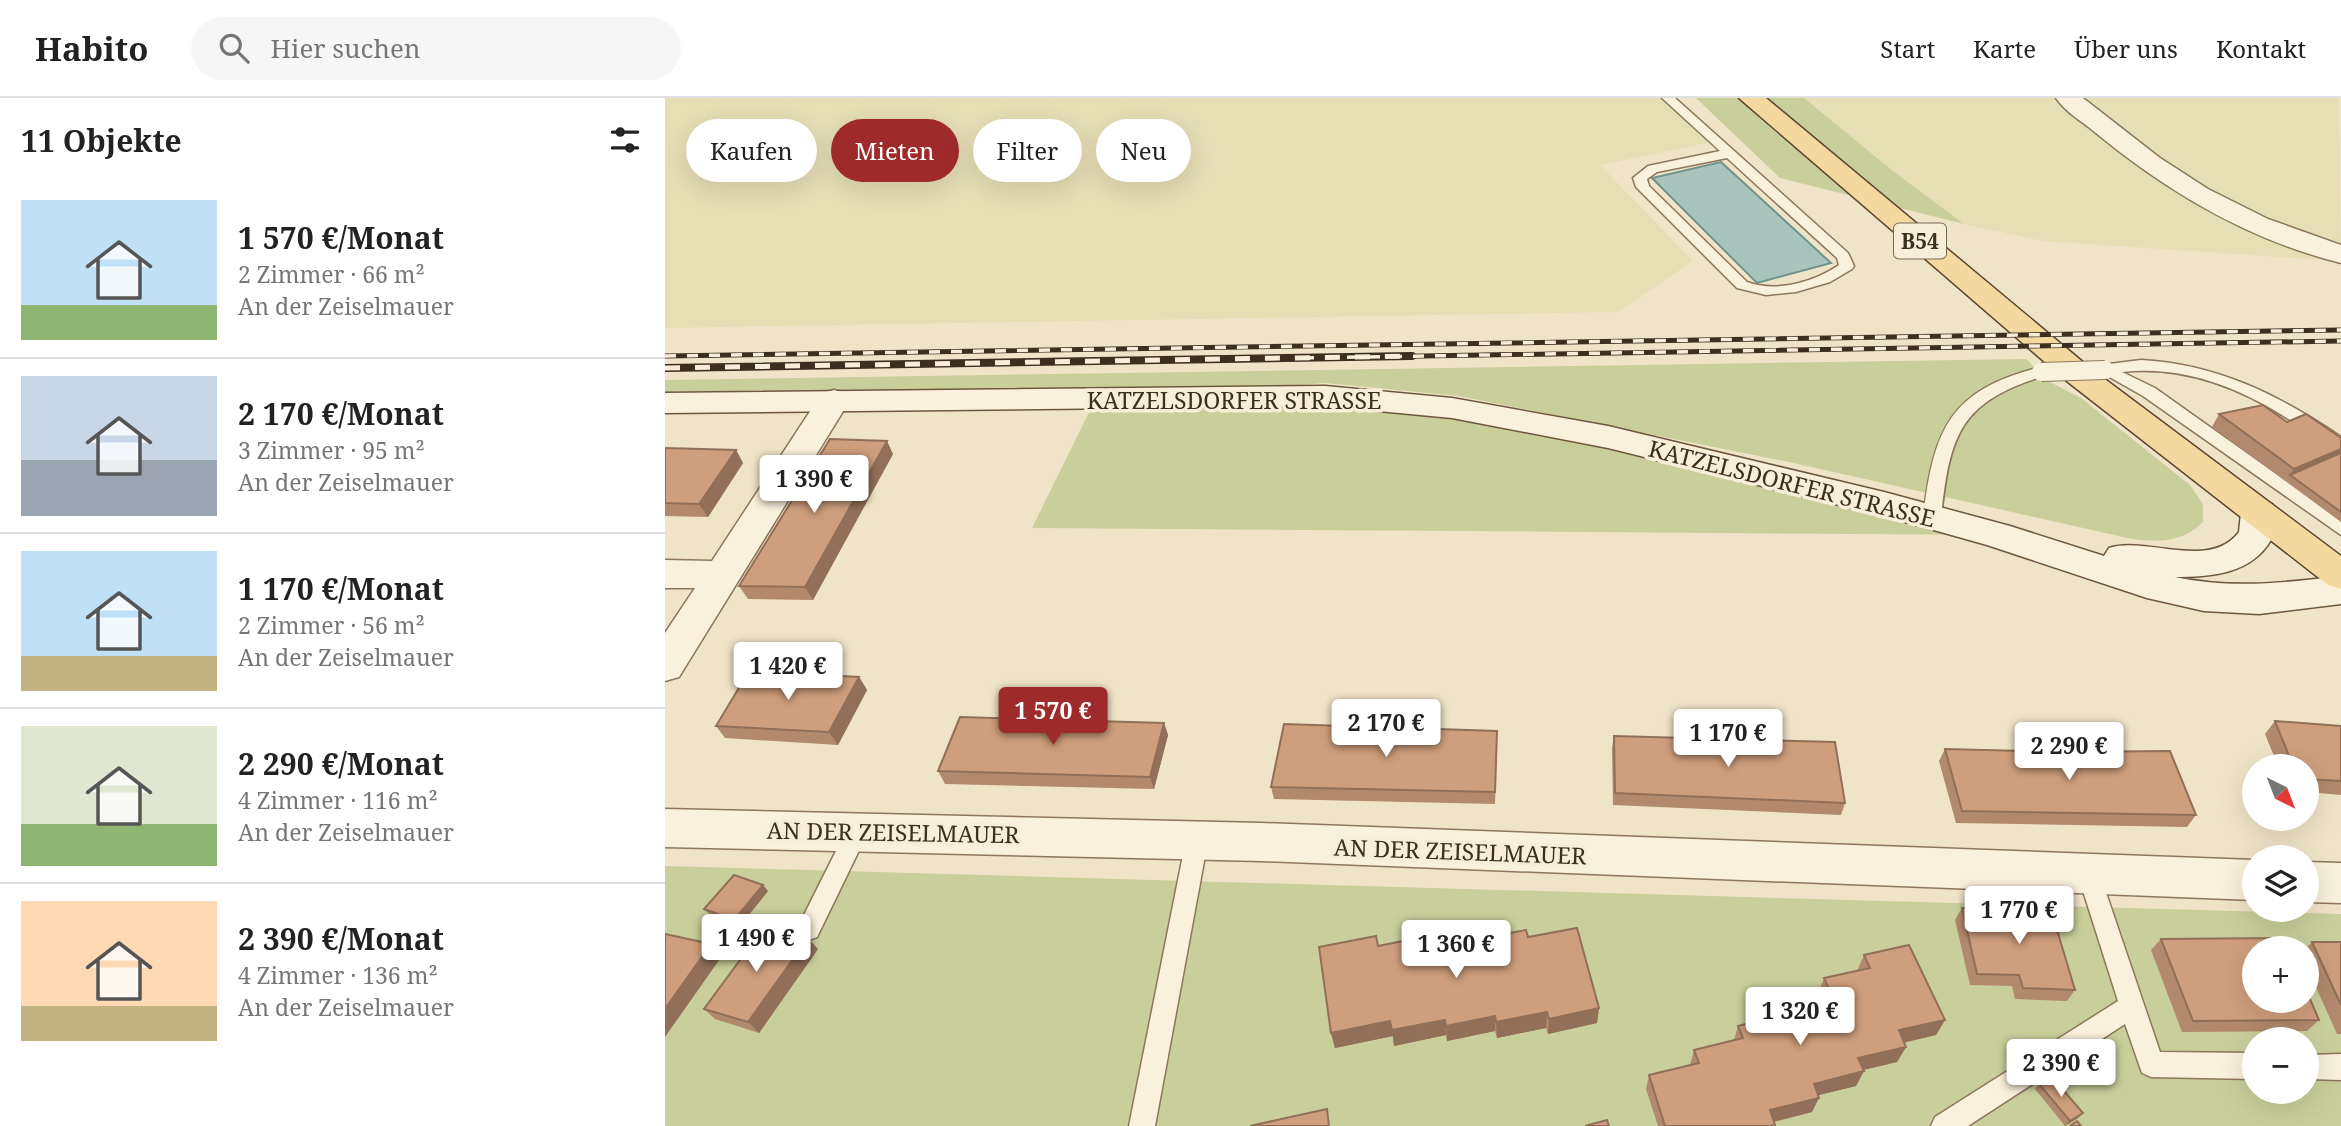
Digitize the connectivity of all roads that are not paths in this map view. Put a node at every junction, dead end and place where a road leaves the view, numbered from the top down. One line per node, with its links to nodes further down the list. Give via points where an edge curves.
1 (1668, 98): 4 (lane)
2 (1751, 98): 12 (main road, B54, via 1999,309)
3 (2069, 98): 5 (street, via 2209,200 2302,242)
4 (1731, 153): 4 (lane, via 1653,169 1640,178 1643,187 1742,285 1755,292 1773,292 1836,275 1847,266 1843,256)
5 (2341, 254)
6 (2157, 365): 7 (lane); 8 (lane, via 2144,376); 11 (lane, via 2191,369 2249,388)
7 (2105, 370): 8 (lane); 13 (lane, bridge, via 2041,372 2015,378 1985,394 1955,420 1941,453)
8 (2149, 392): 14 (lane)
9 (834, 400): 10 (street, KATZELSDORFER STRASSE); 13 (street, KATZELSDORFER STRASSE, via 1325,396 1391,400 1608,437); 17 (street)
10 (665, 403)
11 (2341, 445)
12 (2259, 513): 15 (street, KATZELSDORFER STRASSE, via 2256,537 2238,554 2199,564 2144,561); 18 (main road, B54)
13 (1933, 518): 15 (street, KATZELSDORFER STRASSE)
14 (2341, 529)
15 (1997, 535): 19 (street, KATZELSDORFER STRASSE, via 2147,584 2204,597 2259,600)
16 (665, 574): 17 (street)
17 (722, 575): 20 (street)
18 (2341, 575)
19 (2341, 590)
20 (665, 666)
21 (665, 828): 22 (street, AN DER ZEISELMAUER)
22 (857, 830): 23 (street, AN DER ZEISELMAUER); 28 (lane)
23 (1197, 840): 24 (street, AN DER ZEISELMAUER); 33 (lane)
24 (2089, 875): 25 (street, AN DER ZEISELMAUER); 29 (lane)
25 (2242, 880)
26 (2319, 882): 27 (street)
27 (2341, 883)
28 (809, 929)
29 (2132, 1006): 30 (lane, via 2151,1064); 34 (lane)
30 (2242, 1066)
31 (2319, 1066): 32 (lane)
32 (2341, 1067)
33 (1142, 1126)
34 (1944, 1126)

